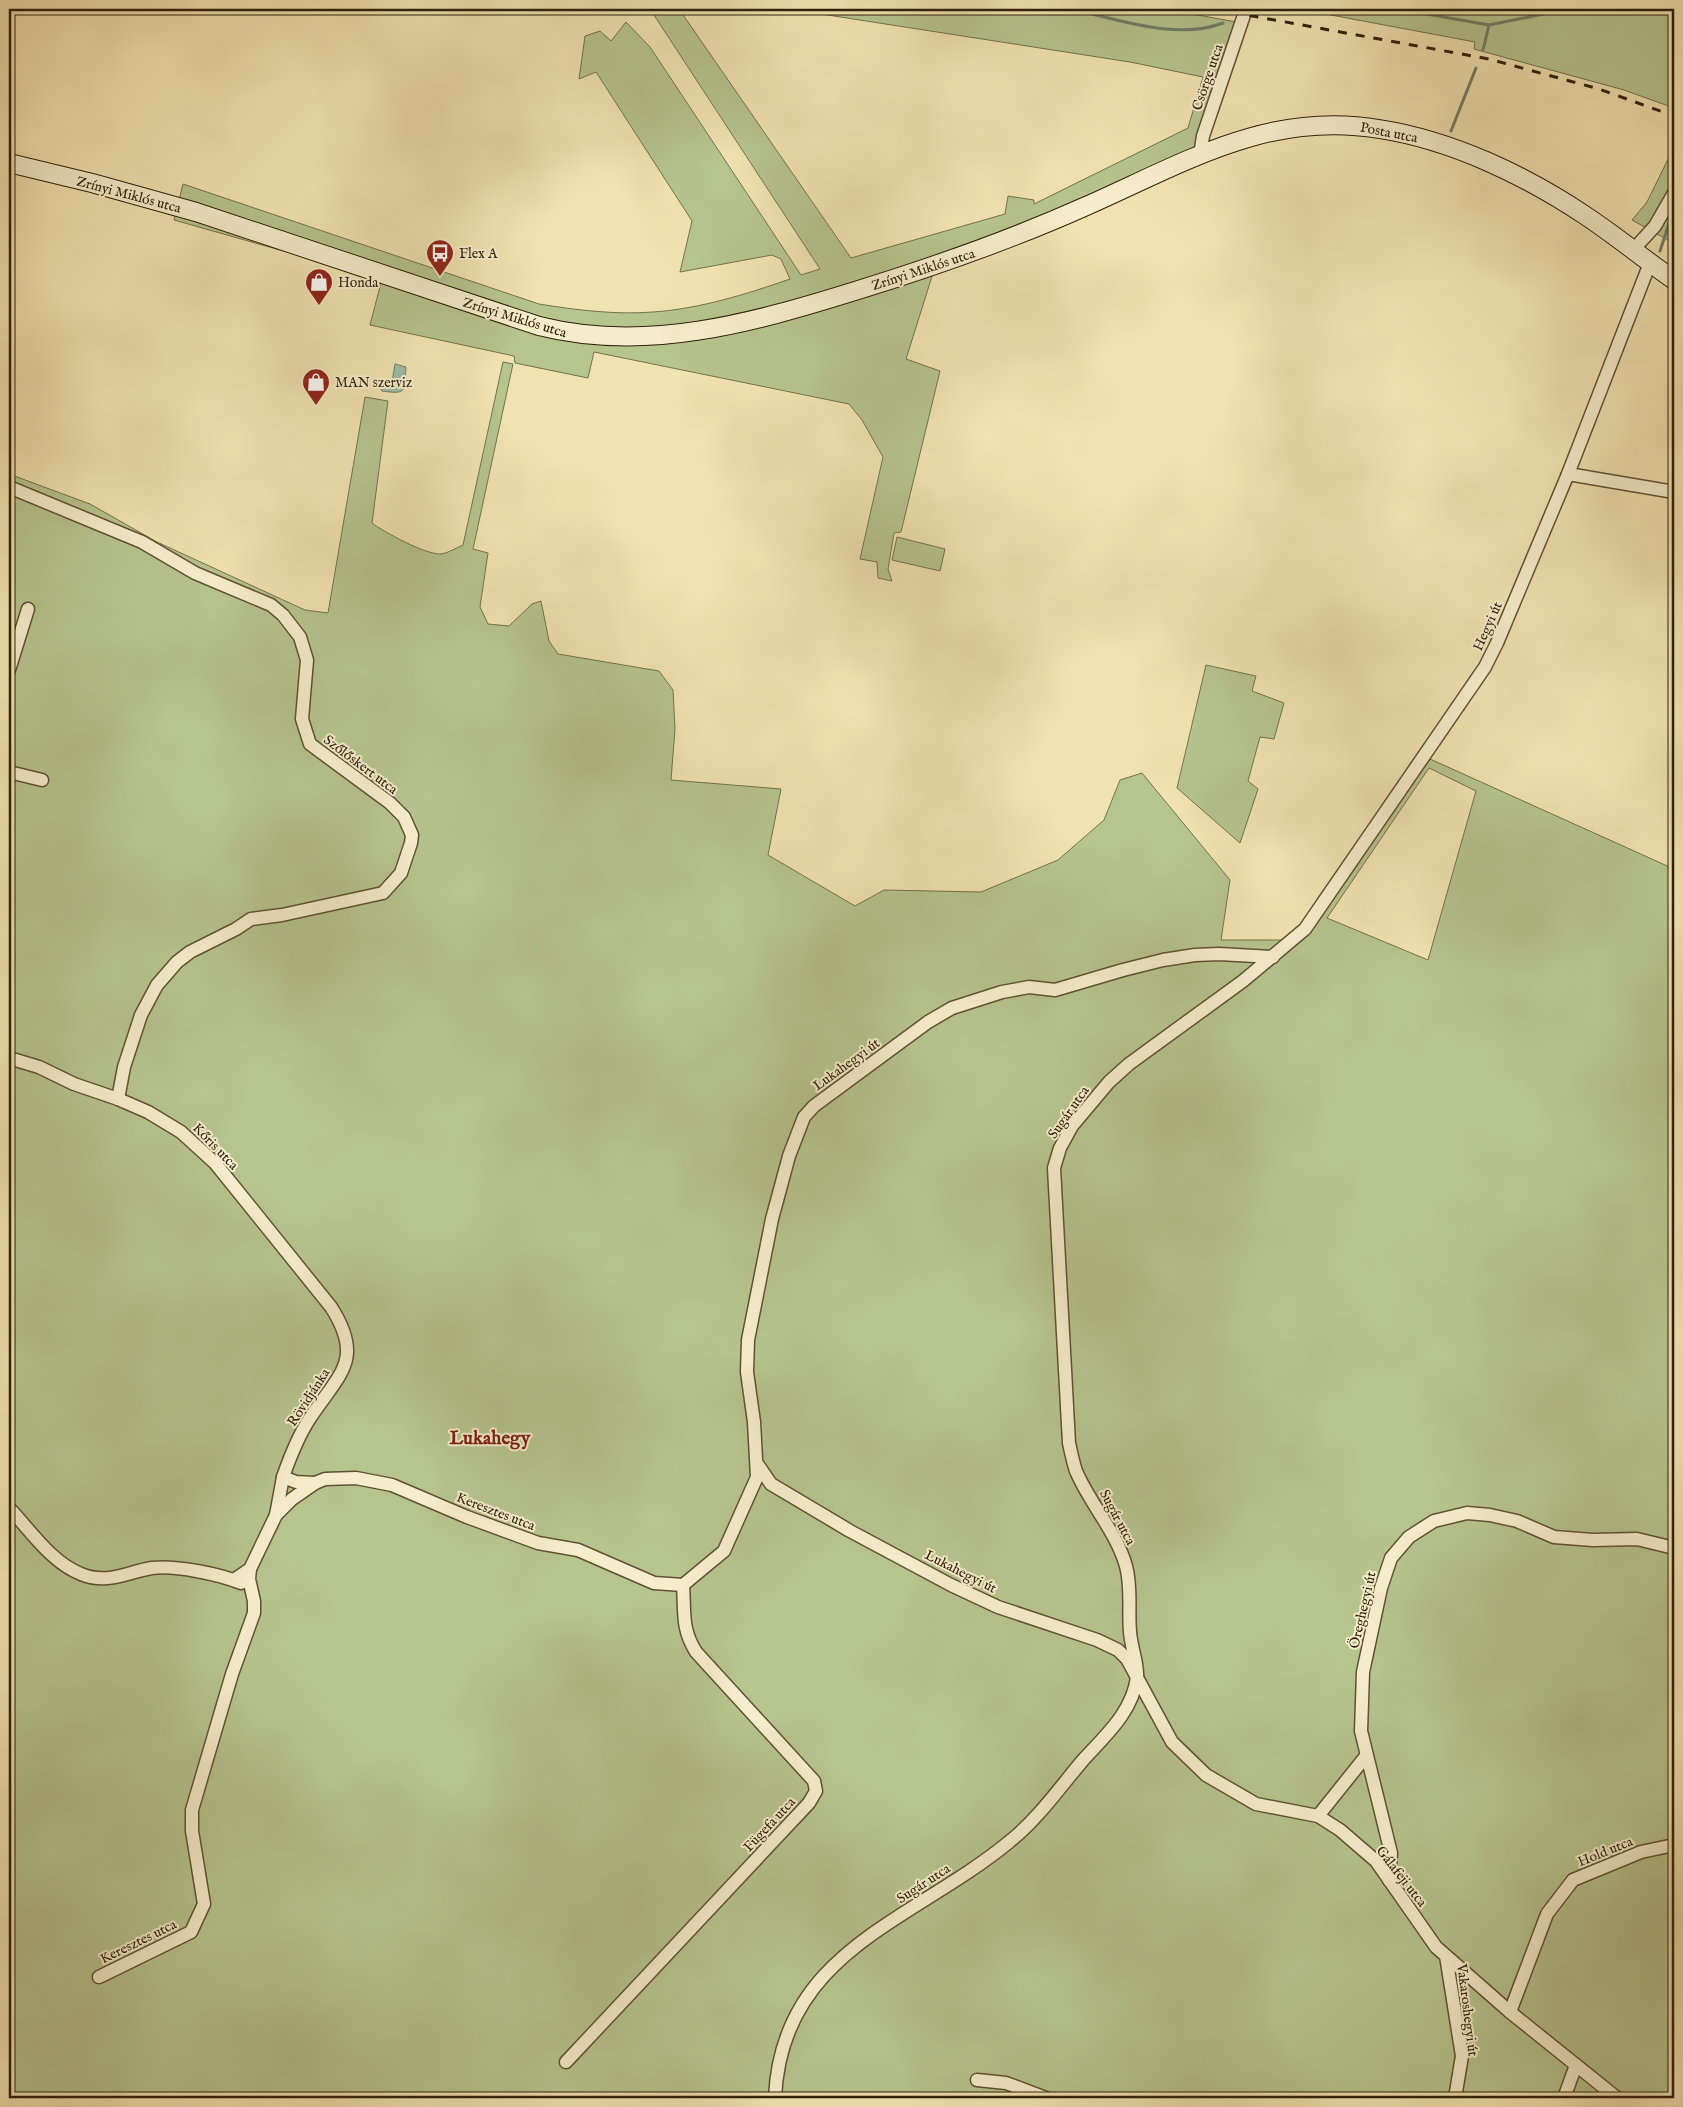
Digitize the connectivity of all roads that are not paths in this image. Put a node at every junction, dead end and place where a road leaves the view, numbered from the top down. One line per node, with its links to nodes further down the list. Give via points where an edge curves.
1 (1246, 9): 2 (street, Csörge utca, via 1203,136)
2 (1200, 155): 5 (main road, Posta utca); 6 (main road, Posta utca, via 1253,135 1300,126 1358,126 1400,133 1446,146 1528,182 1586,216)
3 (9, 163): 5 (main road, Zrínyi Miklós utca, via 196,212 539,326 601,337 688,333 785,312 929,268)
4 (1674, 193): 6 (street, via 1655,226)
5 (1081, 209)
6 (1633, 250): 7 (main road, Posta utca)
7 (1650, 263): 8 (main road, Posta utca); 9 (street, Hegyi út)
8 (1674, 280)
9 (1568, 474): 11 (street); 16 (street, Hegyi út, via 1485,667 1322,907 1305,929)
10 (9, 487): 18 (street, Szőlőskert utca, via 142,542 195,573 270,605 283,615 300,637 307,660 302,719 310,744 390,803 404,817 412,835 401,873 383,893 282,916 251,919 190,952 178,962 157,984 141,1014)
11 (1674, 492)
12 (28, 609): 13 (street)
13 (9, 670)
14 (9, 772): 15 (street)
15 (42, 780)
16 (1273, 957): 20 (street, Lukahegyi út, via 1194,956 1131,968 1055,990 1029,987 1002,992 952,1008 814,1106 804,1117 789,1156 772,1219 748,1340 747,1372); 32 (street, Sugár utca, via 1108,1082 1072,1126 1054,1168 1068,1443 1076,1470 1119,1547 1126,1568 1130,1632)
17 (9, 1058): 18 (street, Kőris utca)
18 (118, 1099): 19 (street, Kőris utca, via 181,1132 215,1163 326,1300)
19 (344, 1330): 21 (street, Rövidjánka, via 348,1350 341,1376 310,1418)
20 (758, 1465): 23 (street); 24 (street, Lukahegyi út)
21 (283, 1477): 22 (street, via 296,1482); 26 (street, Rövidjánka)
22 (315, 1483): 26 (street, Keresztes utca); 30 (street, Keresztes utca, via 340,1478 380,1481 538,1543 578,1550 654,1583)
23 (771, 1484): 24 (street); 32 (street, Lukahegyi út, via 850,1531 958,1588 998,1607 1118,1650)
24 (752, 1489): 30 (street, via 724,1552)
25 (9, 1508): 29 (street, via 53,1555 88,1577 114,1578 160,1568 206,1572)
26 (276, 1515): 28 (street, Keresztes utca)
27 (1674, 1548): 33 (street, Öreghegyi út, via 1637,1539 1554,1537 1517,1521 1467,1513 1434,1521 1408,1537 1391,1558 1381,1588 1363,1672 1361,1731)
28 (250, 1569): 29 (street, Keresztes utca); 31 (street, Keresztes utca)
29 (234, 1580): 31 (street)
30 (683, 1584): 40 (street, Fügefa utca, via 687,1639 814,1781 816,1791 809,1803)
31 (250, 1586): 38 (street, Keresztes utca, via 254,1613 232,1674 192,1810 192,1830 204,1904 191,1932)
32 (1137, 1676): 34 (street, Gálafeji utca, via 1172,1742 1206,1774 1256,1804); 43 (street, Sugár utca, via 1132,1701 1111,1729 1010,1842 850,1949 825,1973 801,2004 789,2027 776,2072)
33 (1366, 1756): 34 (street); 36 (street, Öreghegyi út, via 1391,1853)
34 (1318, 1816): 36 (street, Gálafeji utca, via 1376,1861)
35 (1674, 1845): 39 (street, Hold utca, via 1641,1852 1573,1880 1547,1914)
36 (1389, 1880): 37 (street, Gálafeji utca, via 1436,1947)
37 (1446, 1956): 39 (street, Gálafeji utca); 45 (street, Vakaroshegyi út, via 1462,2056)
38 (99, 1976)
39 (1510, 2012): 41 (street, Gálafeji utca)
40 (566, 2062)
41 (1576, 2065): 46 (street); 47 (street, Gálafeji utca)
42 (977, 2080): 44 (street, via 1006,2083)
43 (775, 2098)
44 (1046, 2098)
45 (1455, 2098)
46 (1564, 2098)
47 (1617, 2098)

